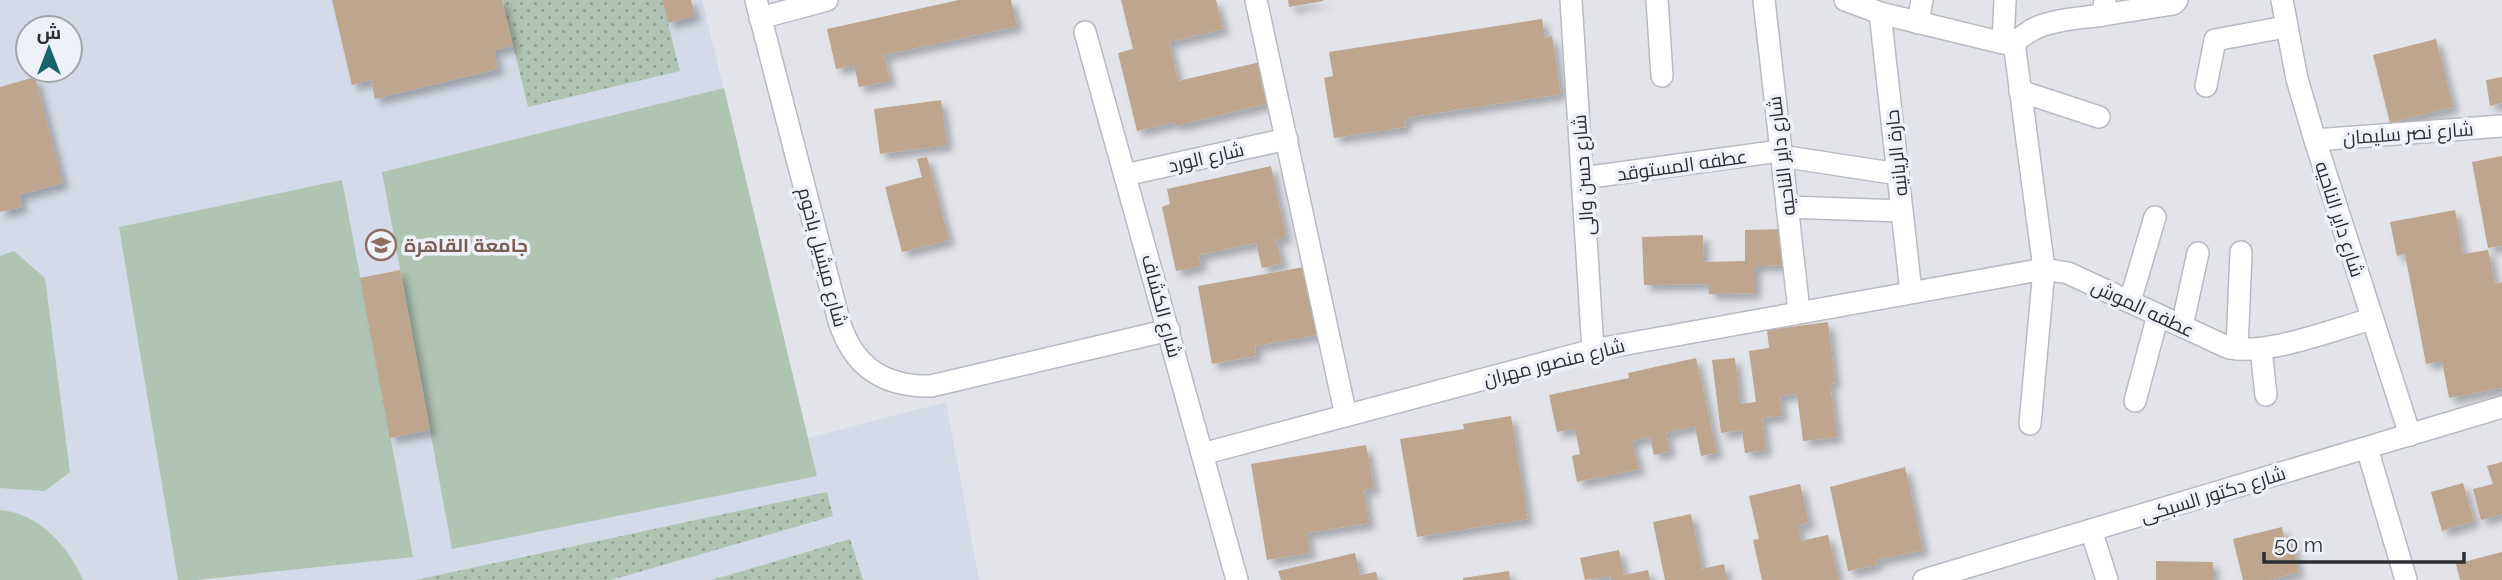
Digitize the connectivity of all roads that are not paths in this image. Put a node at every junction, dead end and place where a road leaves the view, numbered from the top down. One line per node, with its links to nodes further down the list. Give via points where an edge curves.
1 (827, 0): 12 (street)
2 (1256, 0): 23 (street)
3 (1571, 0): 28 (street, شارع حسن والى)
4 (1657, 0): 18 (street)
5 (1764, 0): 25 (street, شارع داير الناحيه)
6 (1845, 0): 13 (street)
7 (1922, 0): 14 (street)
8 (2006, 0): 17 (street)
9 (2177, 0): 11 (street, via 2174,4)
10 (2282, 0): 15 (street, شارع داير الناحيه)
11 (2104, 8): 17 (street, via 2034,29)
12 (758, 9): 41 (street, شارع ميشيل باخوم, via 844,338 866,366 896,383 931,386)
13 (1880, 13): 14 (street); 26 (street, حارة الريانيه)
14 (1918, 23): 17 (street)
15 (2285, 27): 19 (street, via 2216,40); 24 (street, شارع داير الناحيه)
16 (1085, 32): 27 (street, شارع الكشاف)
17 (2009, 43): 20 (street)
18 (1662, 76)
19 (2206, 86)
20 (2020, 91): 21 (street); 34 (street)
21 (2099, 117)
22 (2502, 125): 24 (street, شارع نصر سليمان)
23 (1287, 139): 27 (street, شارع الورد); 48 (street)
24 (2315, 140): 39 (street, شارع داير الناحيه)
25 (1781, 153): 26 (street, عطفه المستوقد); 28 (street, عطفه المستوقد); 29 (street, شارع داير الناحيه)
26 (1898, 174): 30 (street, حارة الريانيه)
27 (1125, 175): 41 (street, شارع الكشاف)
28 (1583, 178): 44 (street, شارع حسن والى)
29 (1787, 208): 30 (street); 37 (street, شارع داير الناحيه)
30 (1902, 211): 35 (street, حارة الريانيه)
31 (2155, 217): 36 (street)
32 (2241, 252): 42 (street)
33 (2198, 253): 40 (street)
34 (2043, 269): 35 (street, عطفه الموش); 36 (street, عطفه الموش, via 2068,273); 49 (street)
35 (1911, 292): 37 (street, شارع منصور مهران)
36 (2130, 302): 38 (street, عطفه الموش)
37 (1799, 311): 44 (street, شارع منصور مهران)
38 (2158, 315): 40 (street, عطفه الموش); 46 (street)
39 (2372, 319): 43 (street, عطفه الموش); 50 (street, شارع داير الناحيه)
40 (2182, 326): 42 (street, عطفه الموش)
41 (1169, 330): 52 (street, شارع الكشاف)
42 (2237, 349): 43 (street, عطفه الموش)
43 (2261, 349): 45 (street)
44 (1593, 350): 48 (street, شارع منصور مهران)
45 (2266, 395)
46 (2135, 401)
47 (2502, 407): 50 (street, شارع دكتور السبكى)
48 (1346, 416): 52 (street, شارع منصور مهران)
49 (2030, 424)
50 (2410, 435): 51 (street, شارع دكتور السبكى)
51 (2367, 448): 53 (street, شارع دكتور السبكى); 57 (street)
52 (1202, 454): 54 (street, شارع الكشاف)
53 (2091, 530): 55 (street, شارع دكتور السبكى); 56 (street)
54 (1237, 580)
55 (1924, 580)
56 (2107, 580)
57 (2406, 580)

